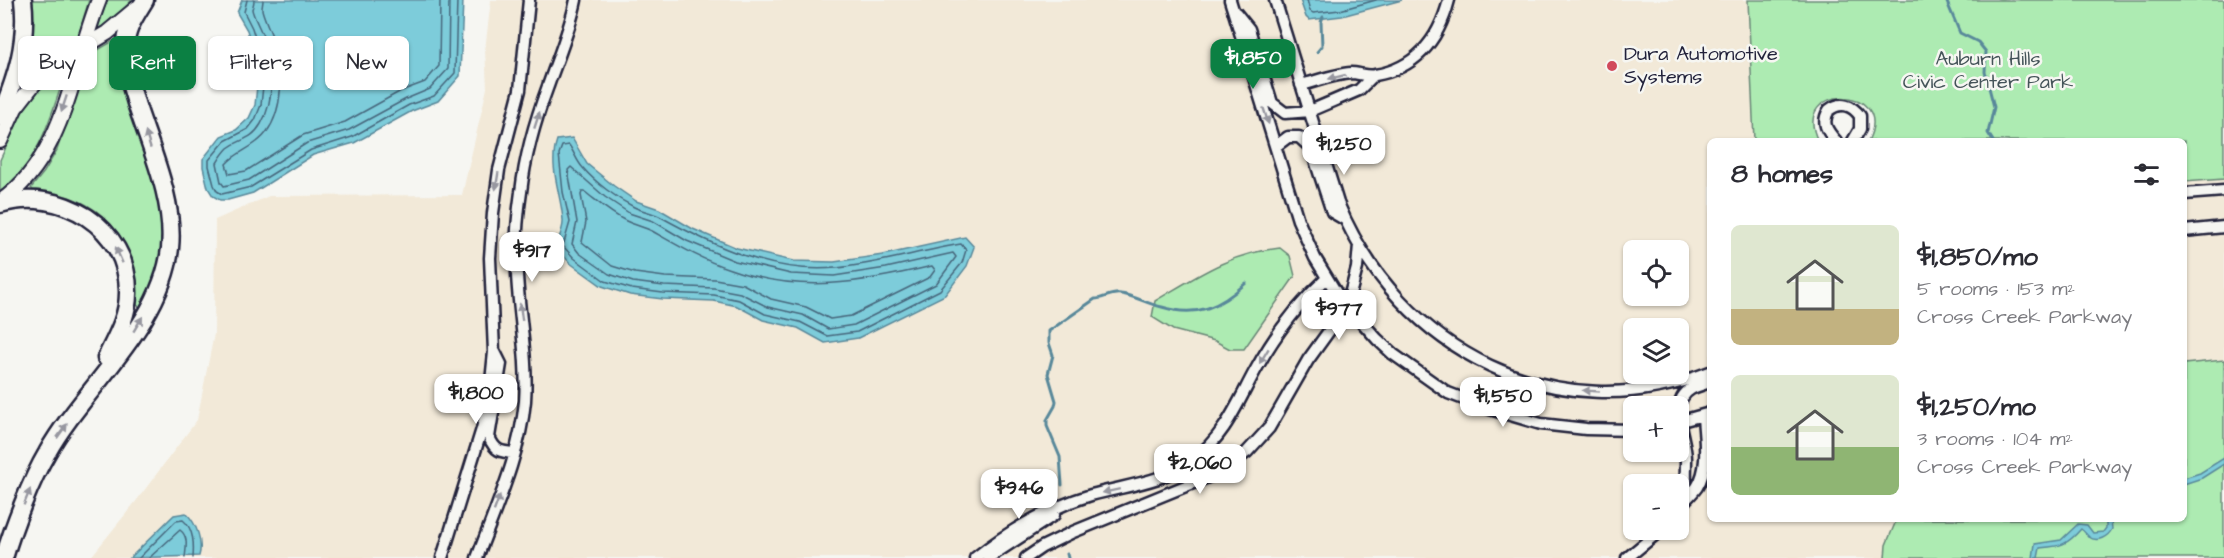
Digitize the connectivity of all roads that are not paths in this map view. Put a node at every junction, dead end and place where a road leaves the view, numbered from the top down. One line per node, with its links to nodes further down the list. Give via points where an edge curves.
1 (24, 0): 16 (highway, via 22,51)
2 (99, 0): 9 (main road)
3 (145, 0): 10 (main road); 33 (highway, one-way to 3, via 153,301 170,248 167,204 124,56 127,35)
4 (529, 0): 30 (street, one-way to 30, via 520,90 499,170 493,213 490,258)
5 (576, 0): 38 (street, one-way to 5, via 522,422 525,379 525,338 516,273 521,189 534,125)
6 (1449, 0): 11 (street, via 1438,31 1423,53 1394,70)
7 (1274, 2): 12 (street)
8 (1231, 5): 15 (street, via 1249,29 1272,103 1285,113); 20 (street, one-way to 20)
9 (87, 36)
10 (97, 39)
11 (1373, 76): 12 (street, one-way to 12, via 1351,73); 15 (street, via 1359,90)
12 (1301, 85): 15 (street)
13 (27, 90): 19 (main road)
14 (68, 90): 23 (main road, one-way to 23, via 46,152 26,181)
15 (1310, 111): 24 (street)
16 (0, 117)
17 (1833, 138): 18 (street, via 1827,132 1826,116 1834,106 1846,105 1857,111 1862,121)
18 (1855, 138)
19 (0, 141)
20 (1276, 146): 24 (street, via 1288,137 1299,137 1311,148 1332,212); 28 (street, via 1298,220)
21 (2224, 191): 22 (street)
22 (2187, 194)
23 (0, 203): 33 (highway, one-way to 23, via 125,315 128,282 118,251 99,225 71,208 33,199)
24 (1344, 219): 27 (street)
25 (2224, 228): 26 (street)
26 (2187, 231)
27 (1359, 245): 29 (street); 31 (street, one-way to 27, via 1653,389 1620,393 1566,390 1523,379 1490,366 1442,338 1404,304)
28 (1327, 278): 29 (street); 40 (street, one-way to 40, via 1301,303 1275,338 1230,420 1207,448 1164,477)
29 (1347, 306): 37 (street, via 1393,354 1448,393 1541,424); 47 (street, via 1308,360 1269,428 1233,464 1073,532)
30 (494, 352): 38 (street, via 501,364 489,437 500,452); 43 (street, via 482,429)
31 (1707, 373)
32 (1707, 383): 34 (street, via 1689,389)
33 (92, 389): 42 (highway, one-way to 33, via 47,452)
34 (1683, 396)
35 (1706, 415): 36 (street); 39 (street, via 1704,469 1698,487)
36 (1689, 419)
37 (1623, 430)
38 (514, 453): 44 (street, one-way to 38)
39 (1689, 494)
40 (1071, 502): 45 (street, via 1015,530); 46 (street)
41 (1649, 540): 48 (street)
42 (4, 558)
43 (446, 558)
44 (477, 558)
45 (975, 558)
46 (988, 558)
47 (1026, 558)
48 (1627, 558)

